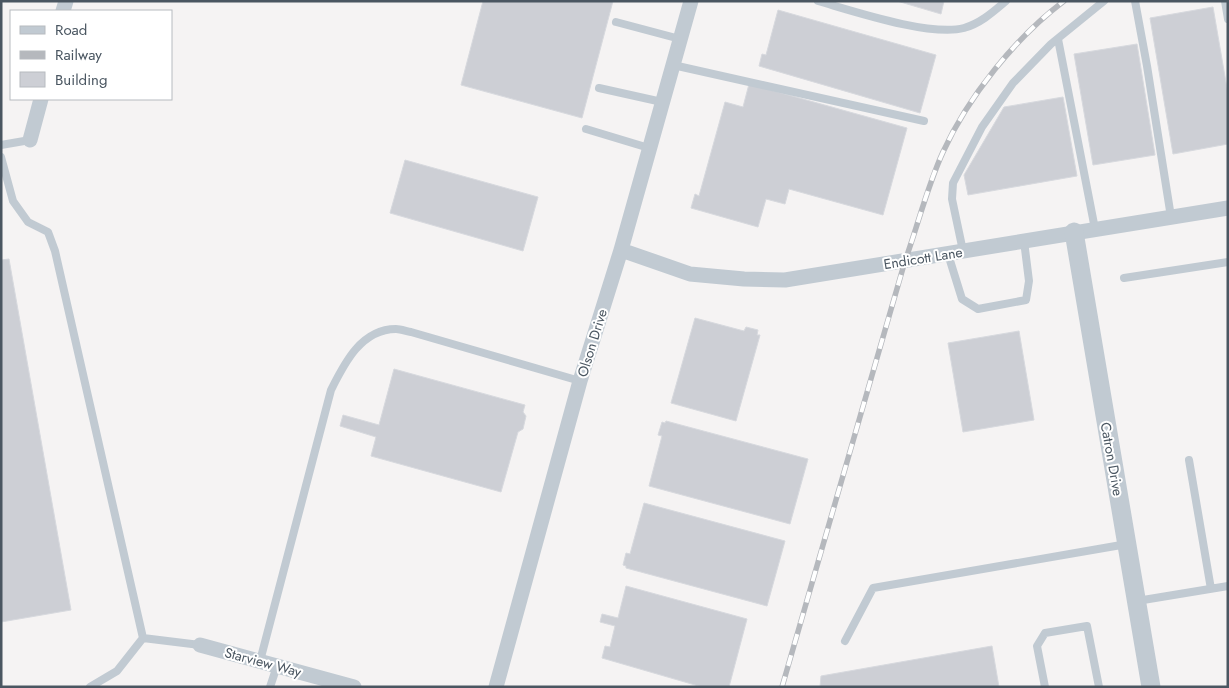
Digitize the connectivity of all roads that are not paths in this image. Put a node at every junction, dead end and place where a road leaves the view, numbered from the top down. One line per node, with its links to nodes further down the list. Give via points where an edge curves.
1 (691, 1): 9 (street, Olson Drive)
2 (818, 1): 3 (lane, via 903,24 939,29 963,28 986,19)
3 (1006, 1)
4 (1104, 1): 10 (lane)
5 (1135, 1): 22 (lane)
6 (1225, 1): 7 (lane)
7 (1228, 19)
8 (616, 22): 9 (lane)
9 (680, 39): 11 (street, Olson Drive)
10 (1058, 39): 23 (lane); 27 (lane, via 1013,83 982,127 953,183)
11 (673, 64): 14 (street, Olson Drive); 15 (lane)
12 (599, 88): 14 (lane)
13 (41, 100): 17 (street)
14 (662, 102): 19 (street, Olson Drive)
15 (924, 121)
16 (586, 129): 19 (lane)
17 (30, 140): 18 (lane)
18 (1, 145)
19 (649, 148): 26 (street, Olson Drive)
20 (1, 158): 36 (lane, via 13,201 28,222 48,232 55,251)
21 (1228, 208): 22 (street, Endicott Lane)
22 (1171, 217): 23 (street, Endicott Lane)
23 (1094, 228): 24 (street, Endicott Lane)
24 (1074, 232): 25 (street, Endicott Lane); 32 (street, Catron Drive)
25 (1024, 240): 27 (street, Endicott Lane); 27 (lane, via 1029,281 1026,300 978,309 962,300)
26 (621, 250): 27 (street, Endicott Lane, via 690,274 752,280 786,280); 30 (street, Olson Drive)
27 (956, 252)
28 (1228, 262): 29 (lane)
29 (1124, 278)
30 (580, 381): 39 (lane, via 395,329 378,332 362,342 346,360 331,390); 44 (street, Olson Drive)
31 (1190, 460): 34 (lane)
32 (1127, 544): 35 (street, Catron Drive); 37 (lane, via 873,588)
33 (1228, 586): 34 (lane)
34 (1211, 589): 35 (lane)
35 (1137, 601): 47 (street, Catron Drive)
36 (143, 638): 38 (lane); 41 (lane, via 117,672)
37 (845, 640)
38 (200, 645): 39 (street, Starview Way)
39 (260, 662): 40 (street, Starview Way)
40 (277, 666): 42 (lane); 43 (street, Starview Way)
41 (90, 687)
42 (270, 687)
43 (354, 687)
44 (496, 687)
45 (1045, 687): 46 (lane, via 1037,646 1045,633 1087,626)
46 (1099, 687)
47 (1151, 687)

